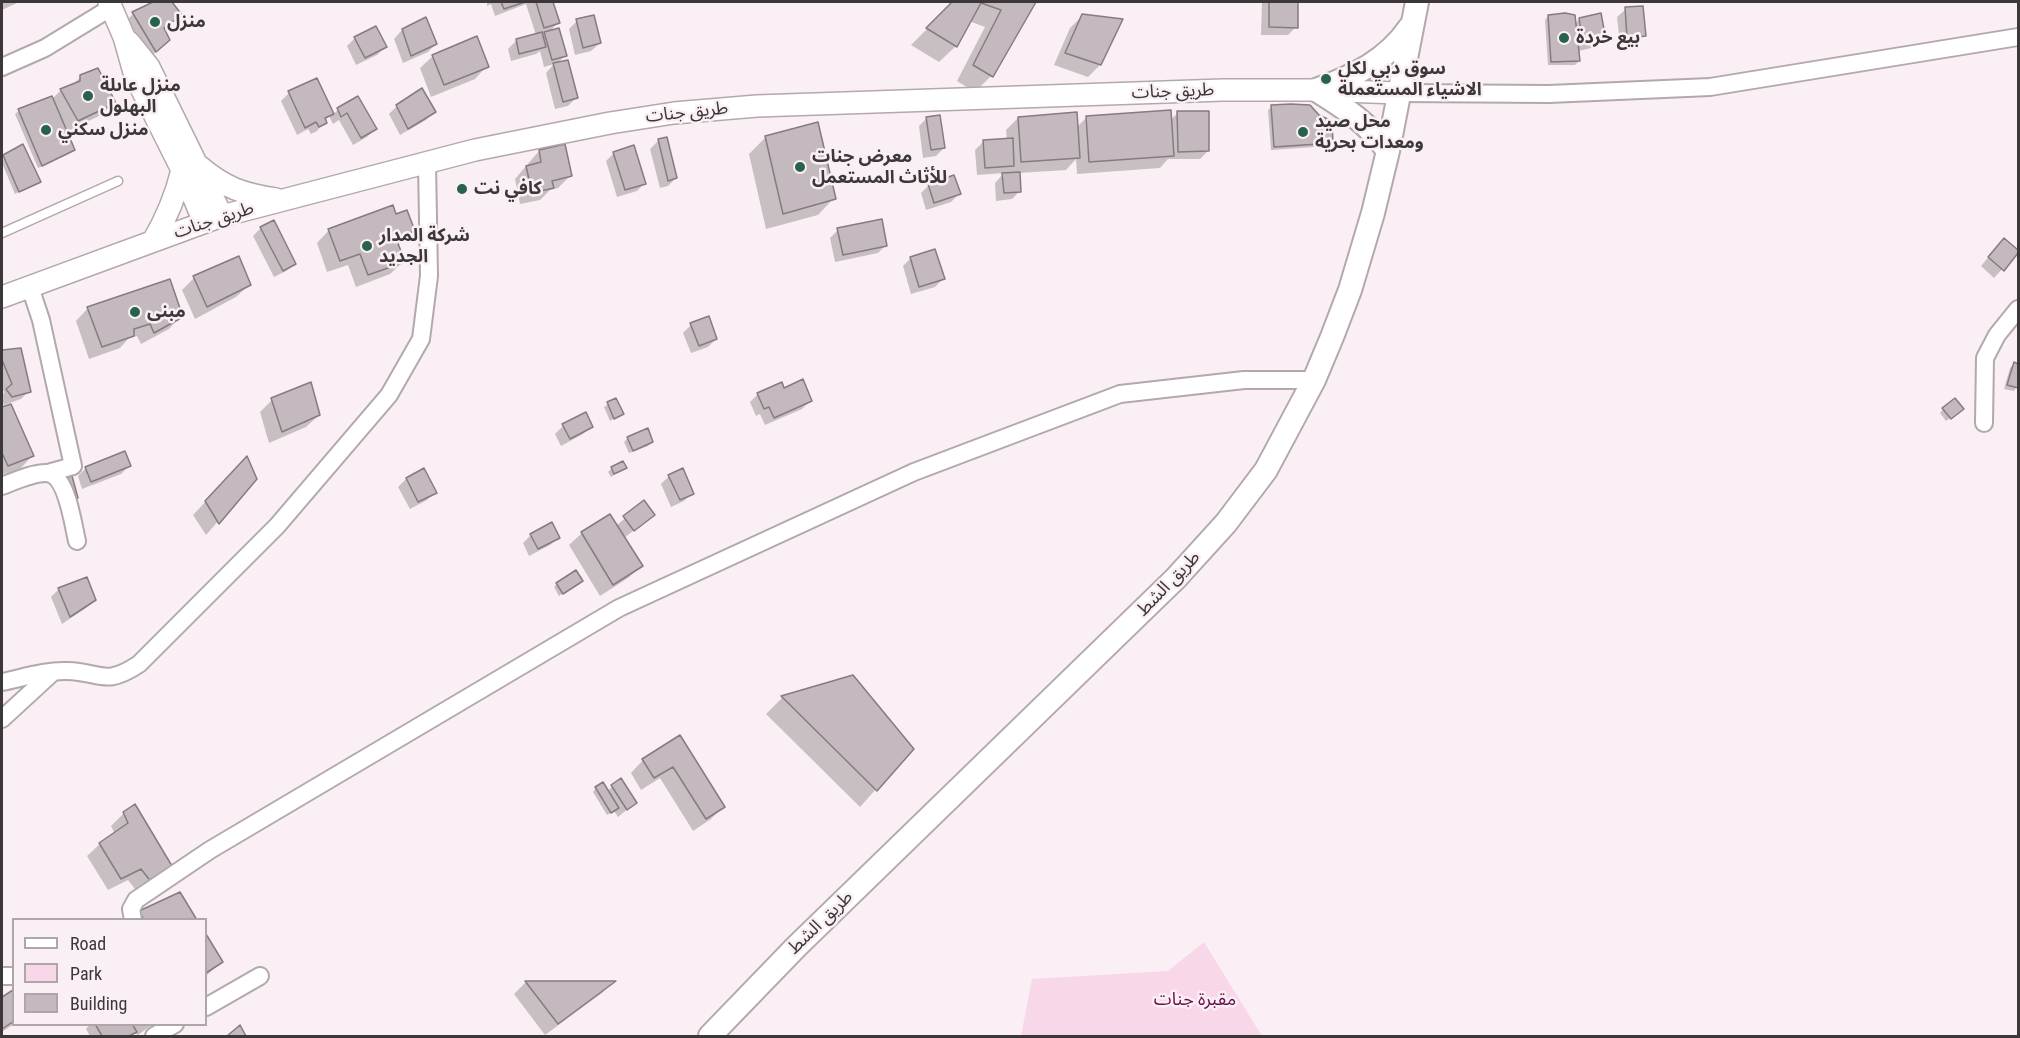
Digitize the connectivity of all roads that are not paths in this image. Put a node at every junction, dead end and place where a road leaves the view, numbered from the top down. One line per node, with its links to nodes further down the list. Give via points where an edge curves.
1 (1417, 2): 3 (main road, طريق الشط)
2 (111, 4): 5 (street, via 45,48); 10 (street, via 135,76)
3 (1411, 26): 6 (main road, via 1392,49 1364,71); 7 (main road, طريق الشط)
4 (2019, 37): 7 (street, via 1710,87 1549,94)
5 (2, 67)
6 (1316, 90): 7 (street, طريق جنات); 8 (main road, via 1364,122); 9 (street, طريق جنات, via 757,106 610,123)
7 (1398, 93): 8 (main road, طريق الشط)
8 (1388, 151): 19 (main road, طريق الشط, via 1350,290)
9 (428, 163): 12 (street, طريق جنات); 24 (street, via 429,276 421,339 389,395 277,526 139,664 124,674 103,678)
10 (188, 166): 12 (street, via 237,191); 13 (street); 15 (street)
11 (118, 181): 14 (lane)
12 (283, 200): 13 (street, طريق جنات)
13 (213, 219): 15 (street, طريق جنات)
14 (2, 233)
15 (153, 241): 16 (street, طريق جنات)
16 (30, 287): 17 (street, طريق جنات); 21 (street, via 73,466)
17 (2, 297)
18 (2019, 309): 20 (street, via 1997,335 1985,358)
19 (1314, 380): 27 (street, via 1244,380 1120,394 903,477 618,608 210,850 136,900 131,909); 32 (main road, طريق الشط, via 1266,470 1226,524 1183,571 796,947)
20 (1983, 423)
21 (48, 473): 22 (street); 23 (street, via 58,477 64,487)
22 (2, 486)
23 (77, 542)
24 (53, 672): 25 (street); 26 (street)
25 (2, 682)
26 (2, 719)
27 (133, 918)
28 (260, 976): 29 (street)
29 (207, 1006)
30 (172, 1026): 31 (street)
31 (154, 1036)
32 (710, 1036)

